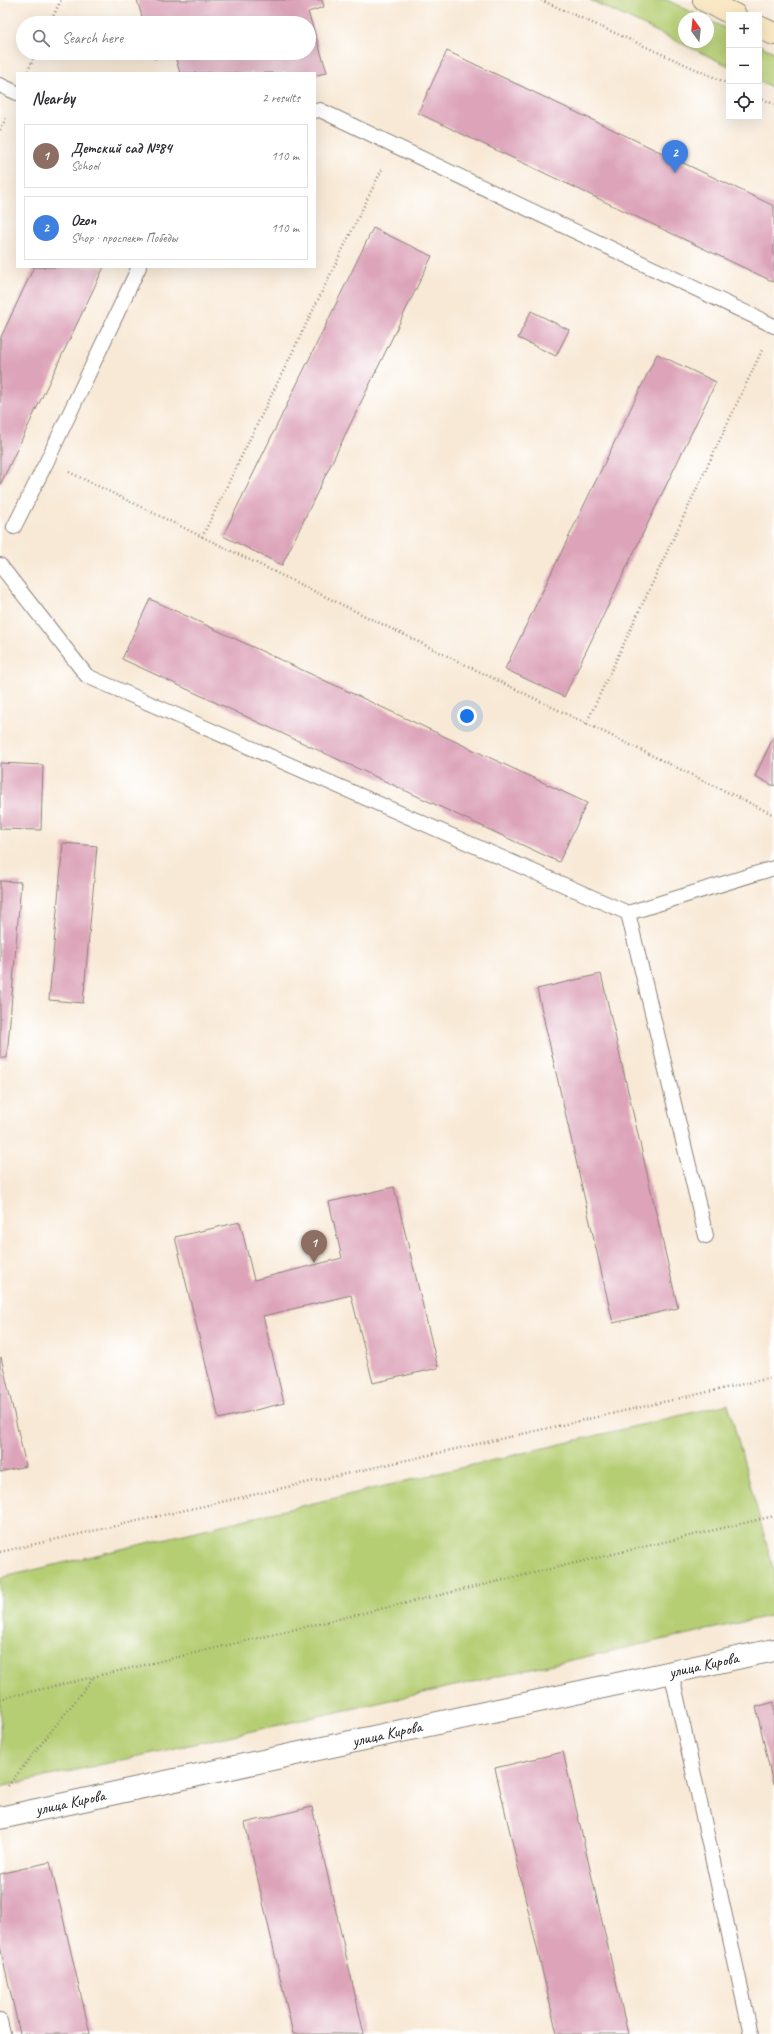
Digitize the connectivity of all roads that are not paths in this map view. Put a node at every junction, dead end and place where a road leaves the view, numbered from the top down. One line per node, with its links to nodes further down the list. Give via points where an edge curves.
1 (704, 0): 2 (main road)
2 (729, 12)
3 (762, 28): 4 (main road)
4 (774, 34)
5 (0, 85): 6 (lane)
6 (16, 93)
7 (316, 111): 9 (lane, via 320,110)
8 (139, 268): 10 (lane)
9 (774, 326)
10 (14, 527)
11 (0, 565): 13 (lane, via 87,676)
12 (774, 868): 13 (lane)
13 (628, 913): 14 (lane)
14 (706, 1236)
15 (774, 1650): 16 (street, улица Кирова)
16 (671, 1671): 17 (street, улица Кирова); 20 (lane)
17 (0, 1818)
18 (0, 2021): 19 (lane)
19 (3, 2034)
20 (751, 2034)

